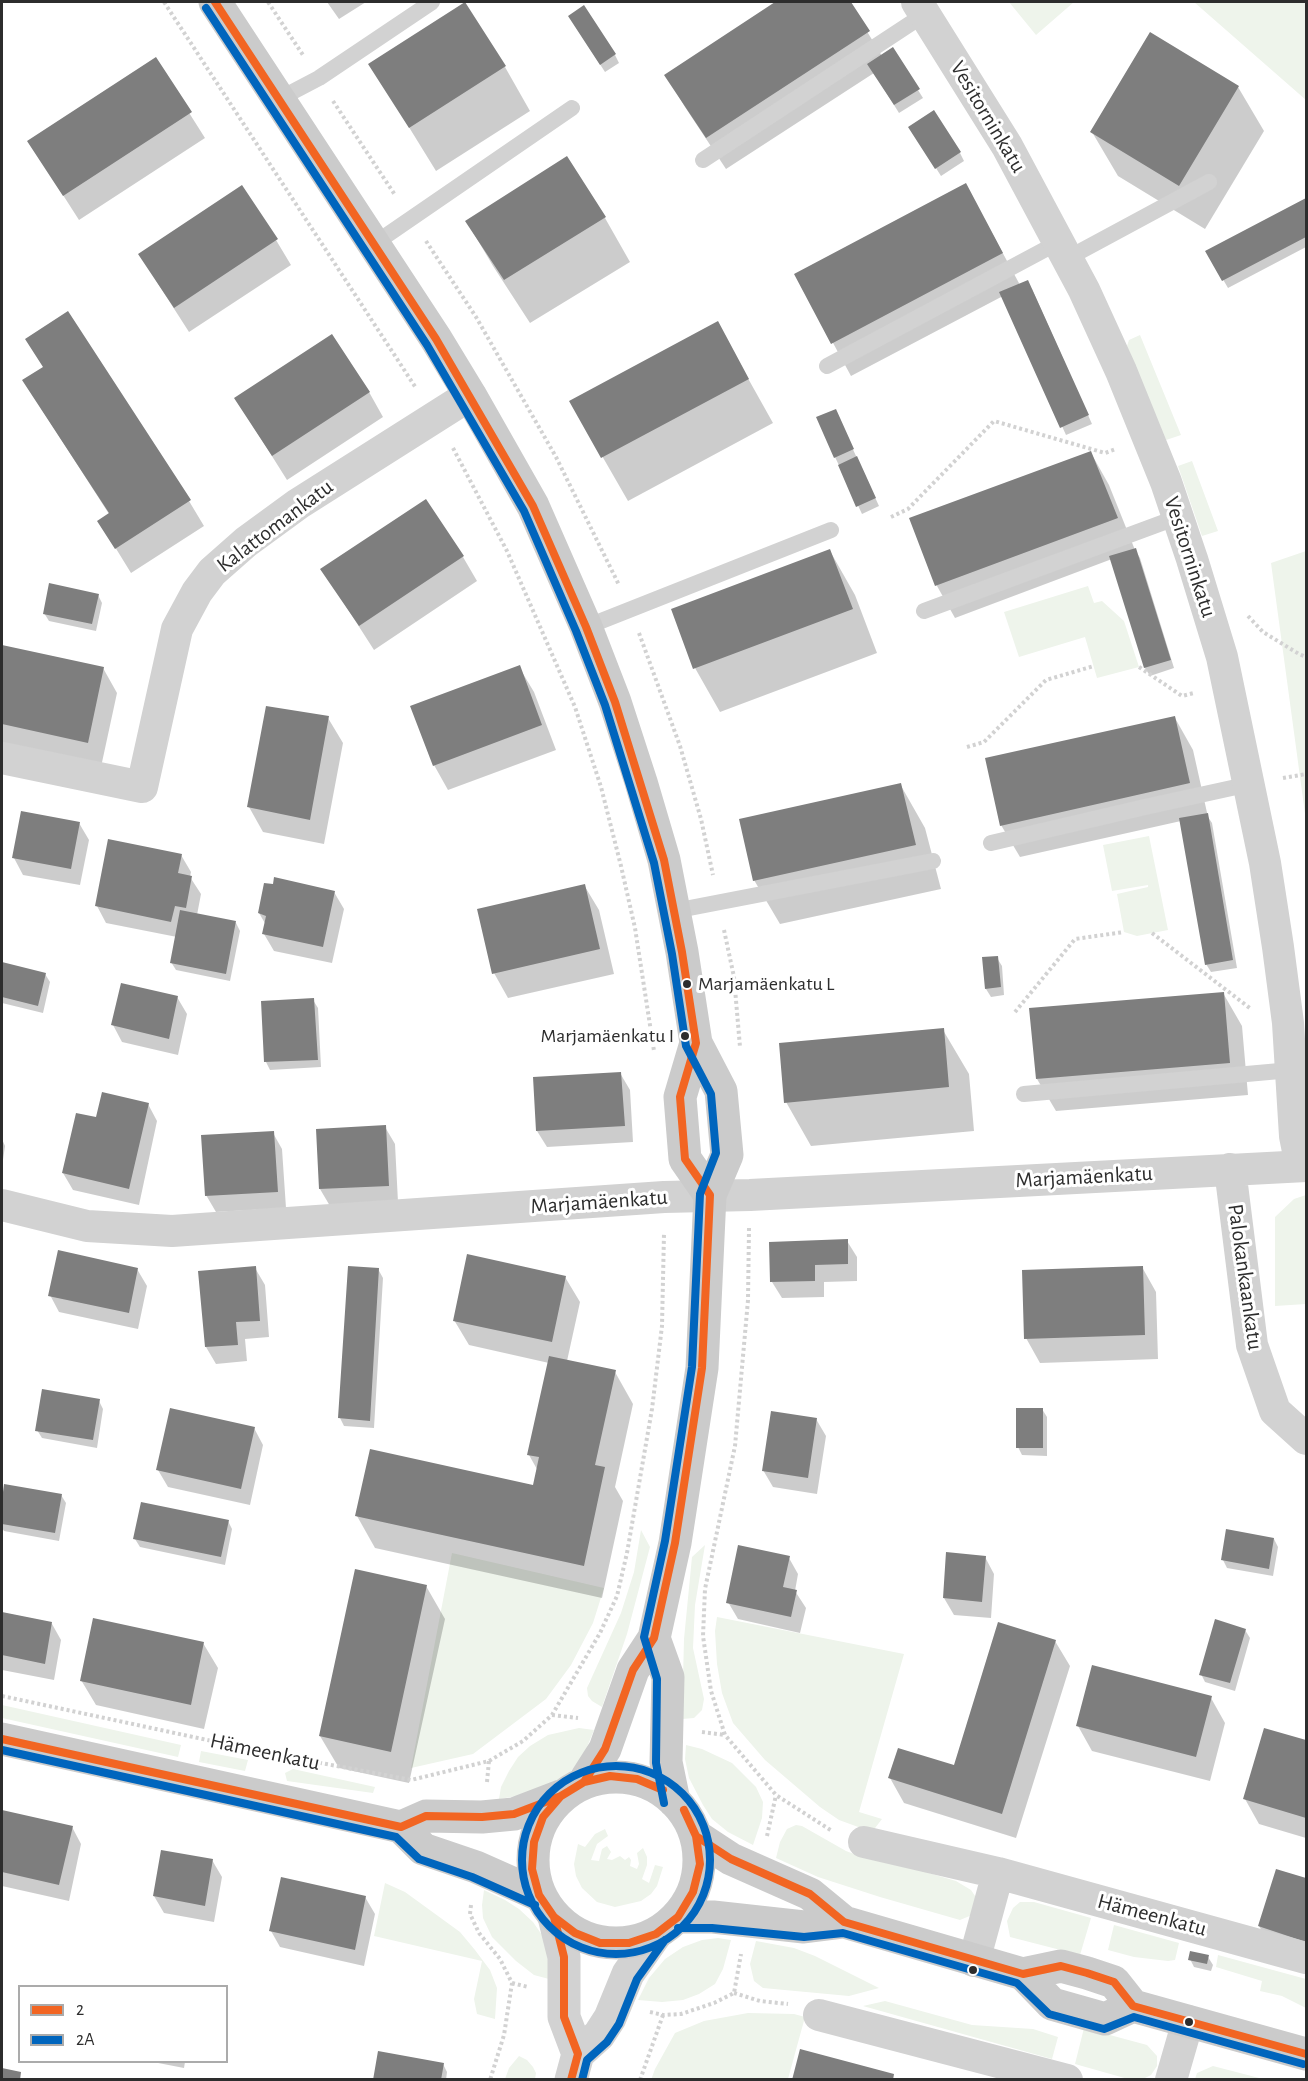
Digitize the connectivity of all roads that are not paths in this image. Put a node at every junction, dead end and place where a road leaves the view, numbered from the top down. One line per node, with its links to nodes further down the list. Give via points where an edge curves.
1 (215, 2): 4 (main road)
2 (432, 2): 4 (lane, via 319,78)
3 (921, 8): 6 (lane); 9 (street, Vesitorninkatu, via 1007,146)
4 (279, 99): 8 (main road)
5 (572, 108): 8 (lane)
6 (703, 160)
7 (1209, 182): 9 (lane)
8 (374, 244): 11 (main road)
9 (1064, 250): 10 (lane); 12 (street, Vesitorninkatu, via 1121,371)
10 (827, 366)
11 (470, 395): 15 (main road, via 533,506); 16 (street, Kalattomankatu, via 298,504 212,572 177,629 142,787)
12 (1178, 517): 14 (lane); 17 (street, Vesitorninkatu, via 1222,657)
13 (831, 530): 15 (lane)
14 (924, 611)
15 (585, 627): 20 (main road, via 641,782)
16 (2, 758)
17 (1250, 784): 18 (lane); 22 (street, Vesitorninkatu, via 1278,947)
18 (991, 843)
19 (933, 861): 20 (lane)
20 (674, 911): 21 (main road)
21 (696, 1043): 26 (main road, via 721,1091 725,1131 726,1155); 26 (main road, via 680,1096 684,1159)
22 (1291, 1070): 23 (lane); 24 (street, Vesitorninkatu, via 1295,1136)
23 (1024, 1094)
24 (1304, 1166): 25 (street, Marjamäenkatu)
25 (1230, 1169): 26 (street, Marjamäenkatu); 28 (street, Palokankaankatu, via 1252,1345 1275,1412)
26 (710, 1195): 27 (street, Marjamäenkatu, via 172,1232 87,1226); 29 (main road, via 702,1368 675,1543)
27 (2, 1205)
28 (1306, 1439)
29 (654, 1638): 31 (main road, via 633,1670 605,1749); 32 (main road, via 668,1677 666,1762)
30 (2, 1739): 33 (main road, Hämeenkatu)
31 (573, 1789): 32 (main road, via 610,1776 637,1779 663,1790); 33 (main road, via 513,1814 426,1816); 37 (main road, via 543,1817 534,1842 532,1869)
32 (674, 1801): 34 (main road, via 684,1810)
33 (401, 1827): 37 (main road, via 423,1849 476,1867)
34 (696, 1836): 38 (main road, via 731,1859 810,1894); 39 (main road, via 700,1864 696,1883)
35 (864, 1842): 36 (street, Hämeenkatu)
36 (998, 1873): 40 (street, Hämeenkatu); 41 (street)
37 (547, 1906): 39 (main road, via 575,1934 600,1942 629,1943); 45 (street, via 564,1957 564,2017)
38 (844, 1922): 39 (main road, via 804,1927 712,1917); 41 (main road)
39 (667, 1925): 45 (street, via 628,1974 609,2018)
40 (1306, 1958)
41 (974, 1961): 43 (main road, via 1023,1974 1061,1965 1114,1982 1133,2006)
42 (819, 2015): 46 (street)
43 (1188, 2021): 44 (main road); 47 (street)
44 (1306, 2054)
45 (574, 2067)
46 (1067, 2079)
47 (1171, 2079)

